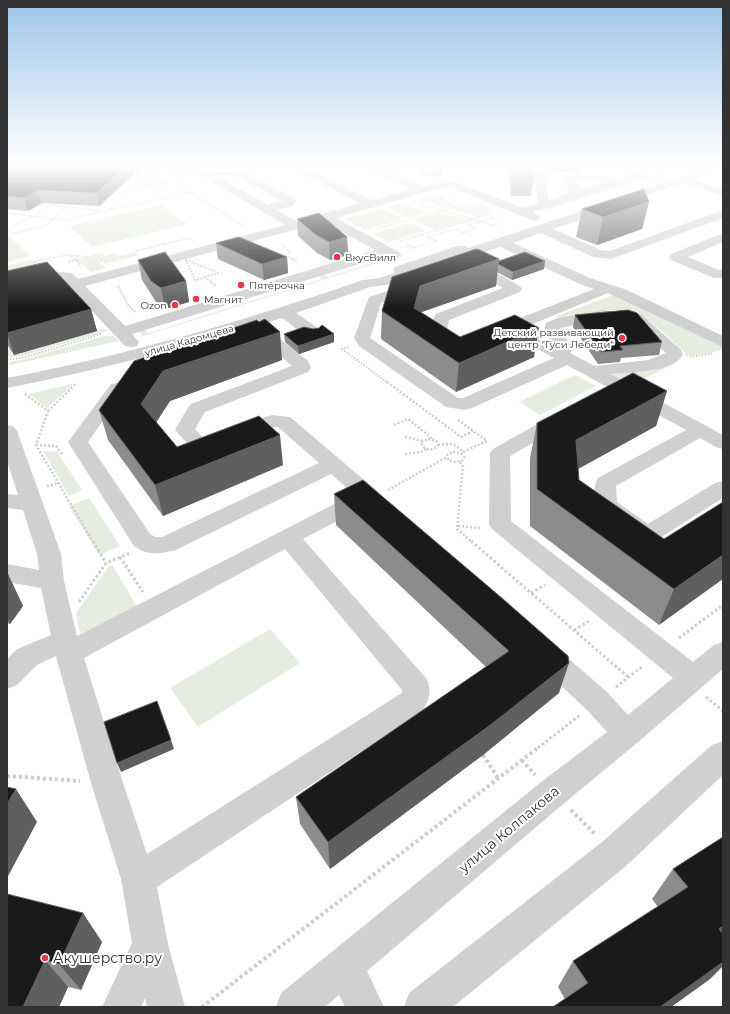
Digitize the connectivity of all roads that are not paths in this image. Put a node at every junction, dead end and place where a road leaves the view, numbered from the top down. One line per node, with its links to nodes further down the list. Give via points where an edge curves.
1 (272, 212): 8 (street)
2 (341, 212): 6 (street)
3 (522, 212): 7 (street)
4 (589, 212): 7 (street, улица Кадомцева)
5 (723, 214): 7 (street, via 608,255 598,254)
6 (325, 217): 8 (street); 12 (street)
7 (543, 225): 10 (street, улица Кадомцева); 15 (street, улица Кадомцева)
8 (296, 226): 21 (street)
9 (723, 237): 18 (street, via 676,257)
10 (501, 242): 11 (street, улица Кадомцева); 24 (street, via 585,281)
11 (486, 247): 13 (street, улица Кадомцева); 14 (street)
12 (386, 251): 15 (street); 28 (street)
13 (471, 252): 16 (street); 20 (street, улица Кадомцева, via 381,282)
14 (518, 262)
15 (414, 266): 20 (street, улица Кадомцева)
16 (503, 267)
17 (448, 275): 33 (street, via 476,267 515,288 514,291 442,318 440,333 460,345)
18 (722, 275)
19 (427, 282): 37 (street, via 374,300 362,338 453,403 465,404)
20 (368, 283): 26 (street, улица Кадомцева)
21 (76, 284): 22 (street, via 69,276 61,275); 28 (street)
22 (7, 288)
23 (564, 288): 25 (street)
24 (609, 288): 25 (street); 35 (street)
25 (584, 298): 37 (street, via 504,330)
26 (284, 312): 29 (street, улица Кадомцева); 31 (street)
27 (83, 315): 28 (street)
28 (113, 323): 30 (street); 36 (street)
29 (251, 323): 32 (street); 36 (street, улица Кадомцева)
30 (93, 327)
31 (314, 332)
32 (265, 336): 34 (street); 47 (street, via 302,365 302,368 198,408 185,430 200,446 205,447 272,421 283,421)
33 (472, 342)
34 (244, 343)
35 (721, 347)
36 (142, 353): 40 (street, улица Кадомцева)
37 (563, 353): 38 (street); 38 (street, via 552,330 554,324 621,314 633,316 640,321 675,353 673,357 630,368)
38 (598, 371): 41 (street)
39 (135, 380): 47 (street, via 116,388 78,442 146,544 168,544)
40 (7, 384)
41 (621, 387): 42 (street); 44 (street)
42 (600, 398)
43 (579, 409): 57 (street, via 500,453 500,524 661,652)
44 (700, 430): 46 (street); 48 (street, via 607,481 606,503 642,531 650,533)
45 (7, 431): 49 (street)
46 (723, 443)
47 (334, 464): 50 (street, via 375,501)
48 (720, 493)
49 (19, 502): 52 (street, via 50,554)
50 (288, 537): 54 (street, via 153,608); 60 (street, via 416,686 415,698)
51 (7, 573): 52 (street)
52 (52, 581): 54 (street)
53 (527, 637): 58 (street, via 598,702)
54 (66, 640): 56 (street, via 27,657); 60 (street)
55 (723, 653): 57 (street, улица Колпакова)
56 (7, 677)
57 (698, 687): 58 (street, улица Колпакова)
58 (627, 734): 62 (street, улица Колпакова)
59 (723, 755): 67 (street, via 614,854)
60 (138, 879): 61 (street)
61 (150, 944): 63 (street); 64 (street)
62 (345, 966): 65 (street, улица Колпакова); 66 (street)
63 (121, 1007)
64 (166, 1007)
65 (295, 1007)
66 (365, 1007)
67 (423, 1007)

